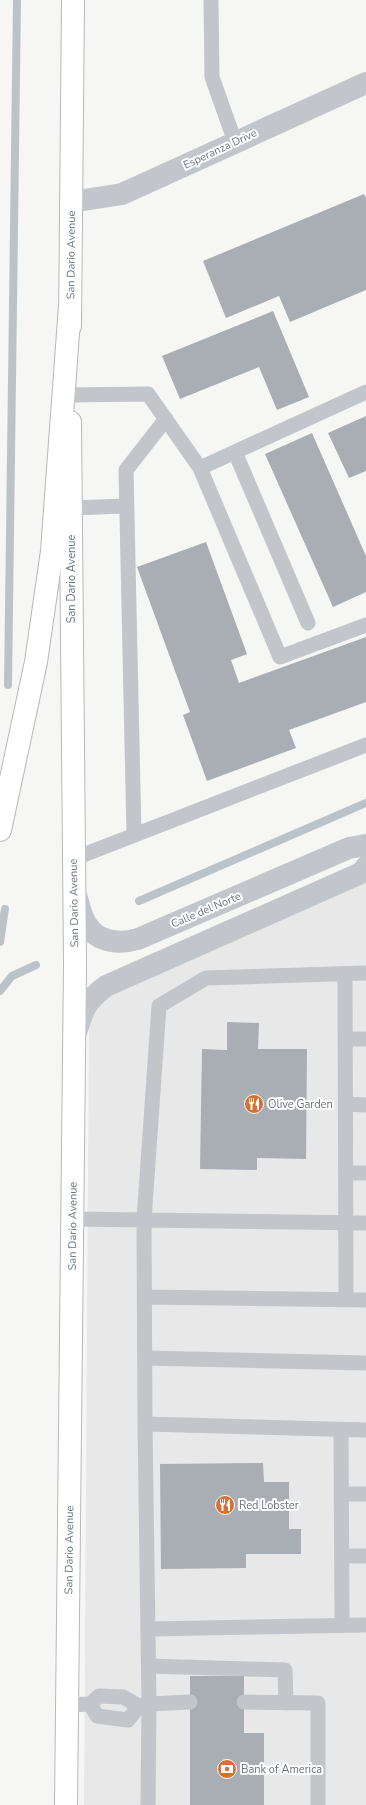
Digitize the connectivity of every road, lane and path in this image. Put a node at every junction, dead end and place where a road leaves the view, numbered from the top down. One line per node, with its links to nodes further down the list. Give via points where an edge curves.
1 (74, 0): 5 (main road, San Dario Avenue)
2 (211, 0): 4 (lane, via 212,78)
3 (366, 83): 4 (street, Esperanza Drive)
4 (235, 142): 5 (street, Esperanza Drive, via 122,194)
5 (71, 202): 6 (main road, San Dario Avenue)
6 (70, 306): 8 (main road, San Dario Avenue); 17 (main road, via 52,551 36,662)
7 (366, 392): 10 (lane)
8 (70, 395): 9 (lane, via 148,394); 13 (main road, San Dario Avenue)
9 (166, 420): 11 (lane); 12 (lane, via 126,470)
10 (235, 452): 11 (lane); 14 (lane)
11 (200, 468): 15 (lane, via 280,656)
12 (125, 506): 13 (lane); 18 (lane)
13 (71, 508): 20 (main road, San Dario Avenue)
14 (308, 623)
15 (366, 625)
16 (366, 745): 18 (lane)
17 (0, 830)
18 (134, 835): 20 (lane)
19 (366, 845): 22 (street, Calle del Norte, via 349,848 138,939 124,942 103,939 93,933 86,924)
20 (73, 859): 22 (main road, San Dario Avenue)
21 (366, 867): 27 (street, via 360,873 106,986 85,1006)
22 (73, 887): 27 (main road, San Dario Avenue)
23 (366, 973): 24 (lane)
24 (345, 974): 25 (lane); 33 (lane, via 206,978 159,1006)
25 (346, 1039): 26 (lane); 28 (lane)
26 (366, 1039)
27 (74, 1042): 32 (main road, San Dario Avenue)
28 (346, 1104): 29 (lane); 30 (lane)
29 (366, 1105)
30 (346, 1173): 31 (lane); 34 (lane)
31 (366, 1173)
32 (72, 1219): 33 (lane); 56 (main road, San Dario Avenue)
33 (144, 1220): 34 (lane); 36 (lane)
34 (346, 1223): 35 (lane); 37 (lane)
35 (366, 1223)
36 (145, 1297): 37 (lane); 39 (lane)
37 (346, 1300): 38 (lane)
38 (366, 1300)
39 (145, 1358): 40 (lane); 41 (lane)
40 (366, 1363)
41 (145, 1424): 42 (lane); 50 (lane)
42 (341, 1430): 43 (lane); 44 (lane)
43 (366, 1430)
44 (342, 1494): 45 (lane); 46 (lane)
45 (366, 1494)
46 (342, 1556): 47 (lane); 48 (lane)
47 (366, 1556)
48 (342, 1625): 49 (lane); 50 (lane)
49 (366, 1625)
50 (148, 1629): 51 (lane)
51 (149, 1666): 54 (lane, via 285,1670); 57 (lane)
52 (190, 1702): 57 (lane)
53 (244, 1702): 54 (lane)
54 (286, 1702): 60 (lane, via 318,1703)
55 (90, 1704): 56 (lane); 57 (lane, via 99,1696 123,1697); 57 (lane, via 98,1716 128,1720)
56 (67, 1705): 58 (main road, San Dario Avenue)
57 (144, 1705): 59 (lane)
58 (66, 1805)
59 (148, 1805)
60 (318, 1805)

